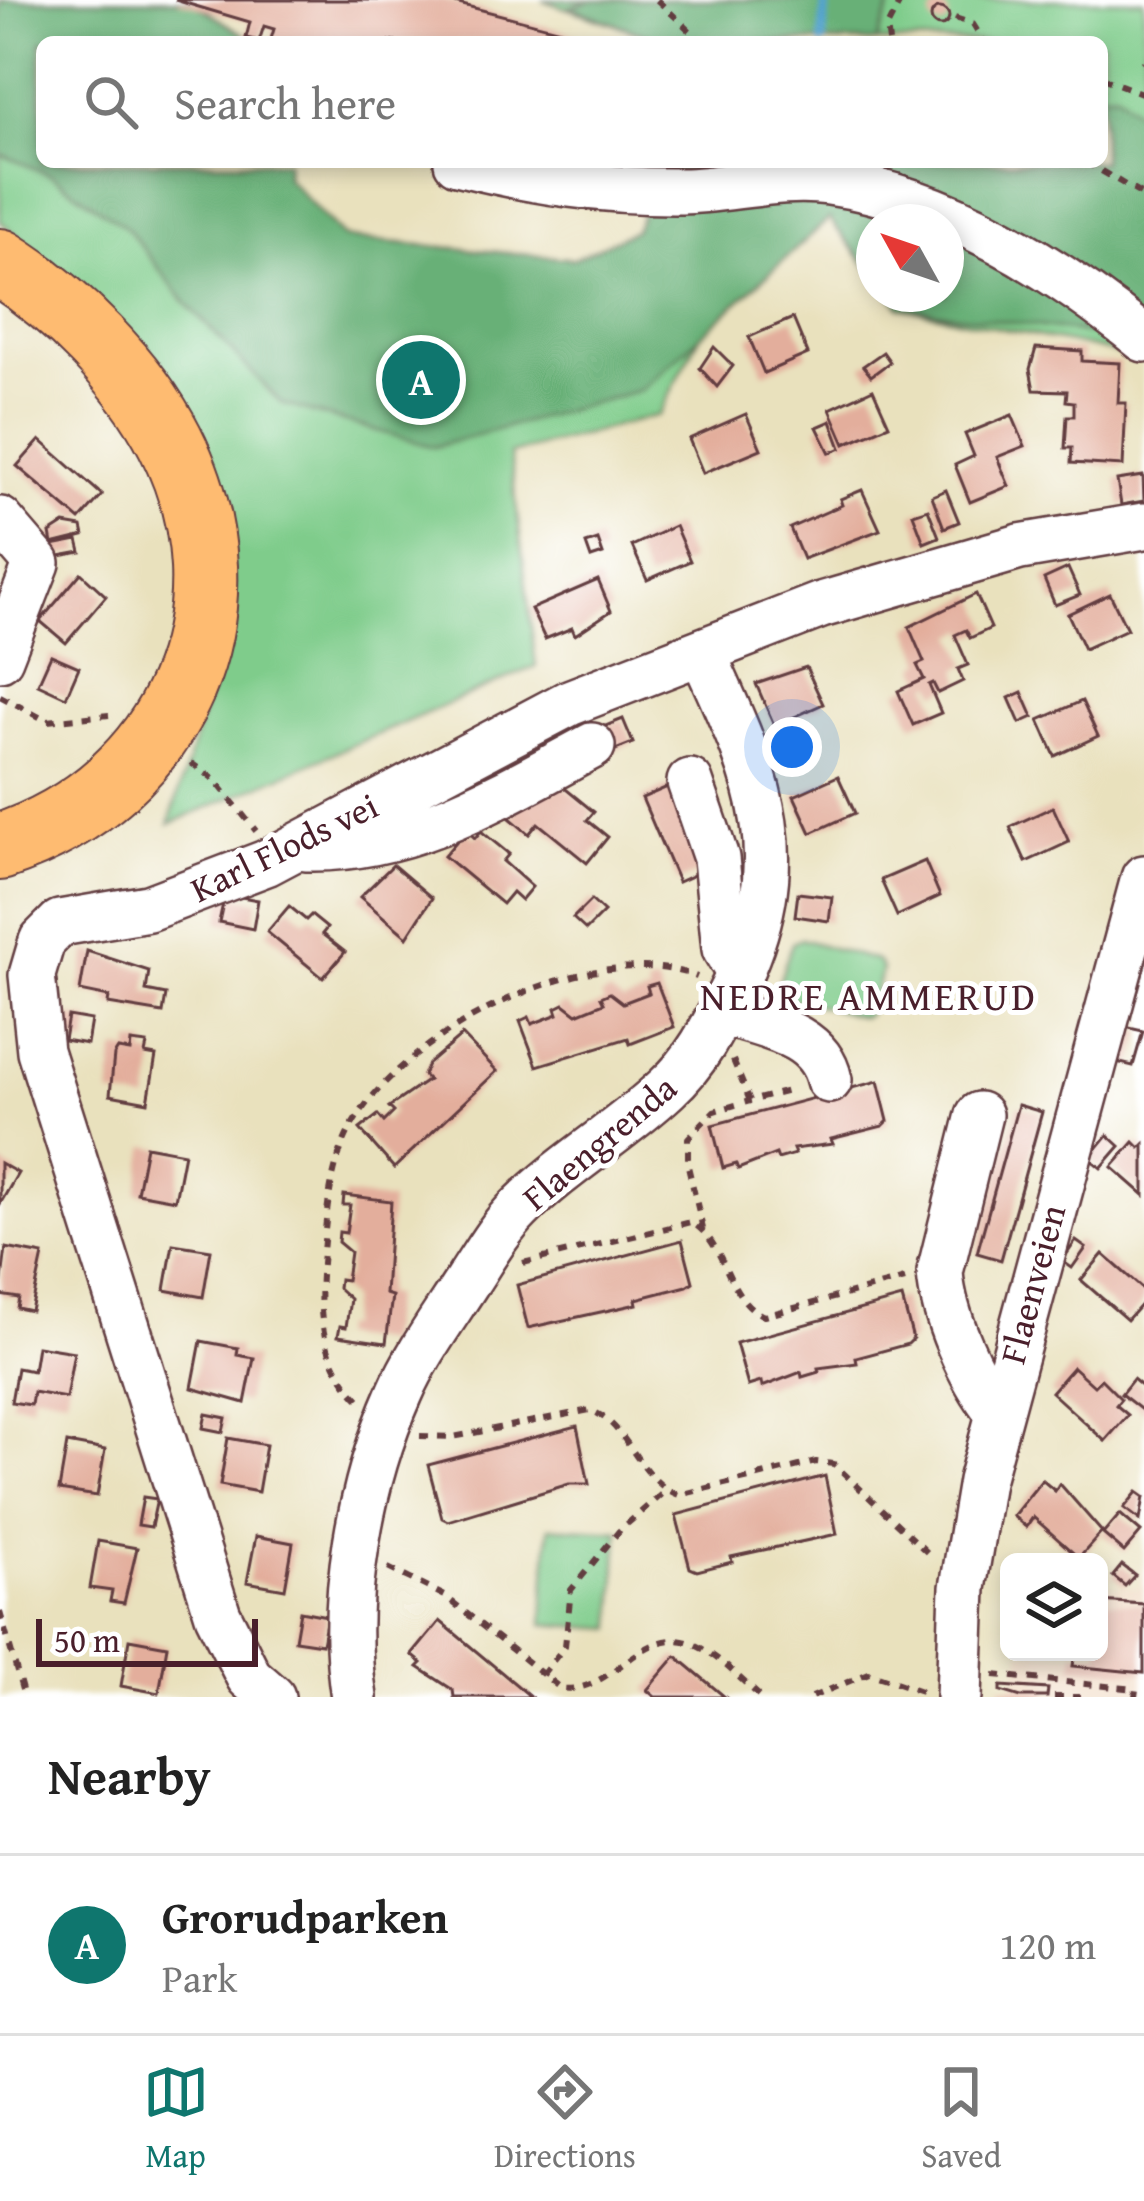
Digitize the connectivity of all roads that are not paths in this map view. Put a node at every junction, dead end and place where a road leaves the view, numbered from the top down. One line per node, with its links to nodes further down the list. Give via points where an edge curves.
1 (481, 168): 3 (street, via 545,184 636,190 826,181 986,234 1068,278)
2 (0, 262): 10 (highway, via 67,313 169,438 192,494 202,598 181,698 157,738 80,808 45,832)
3 (1144, 339)
4 (0, 520): 7 (street, via 37,563)
5 (1144, 526): 6 (street, Karl Flods vei, via 1020,547 880,586)
6 (702, 652): 11 (street, Karl Flods vei, via 569,703); 13 (street, Flaengrenda, via 745,741 762,809 767,885)
7 (0, 658)
8 (592, 746): 11 (street, via 411,833 375,845)
9 (690, 782): 13 (street, via 716,858)
10 (0, 847)
11 (287, 852): 18 (street, Karl Flods vei, via 160,904 61,922 36,955 32,1001 34,1032 218,1616 249,1677)
12 (1144, 878): 16 (street, Flaenveien)
13 (725, 1004): 14 (street, via 803,1040 819,1053); 19 (street, Flaengrenda, via 670,1086 560,1169 514,1215 431,1336 388,1425 356,1564)
14 (829, 1080)
15 (979, 1115): 16 (street, via 942,1257 941,1293 971,1370)
16 (998, 1412): 17 (street, Flaenveien)
17 (951, 1688)
18 (272, 1697)
19 (355, 1697)

